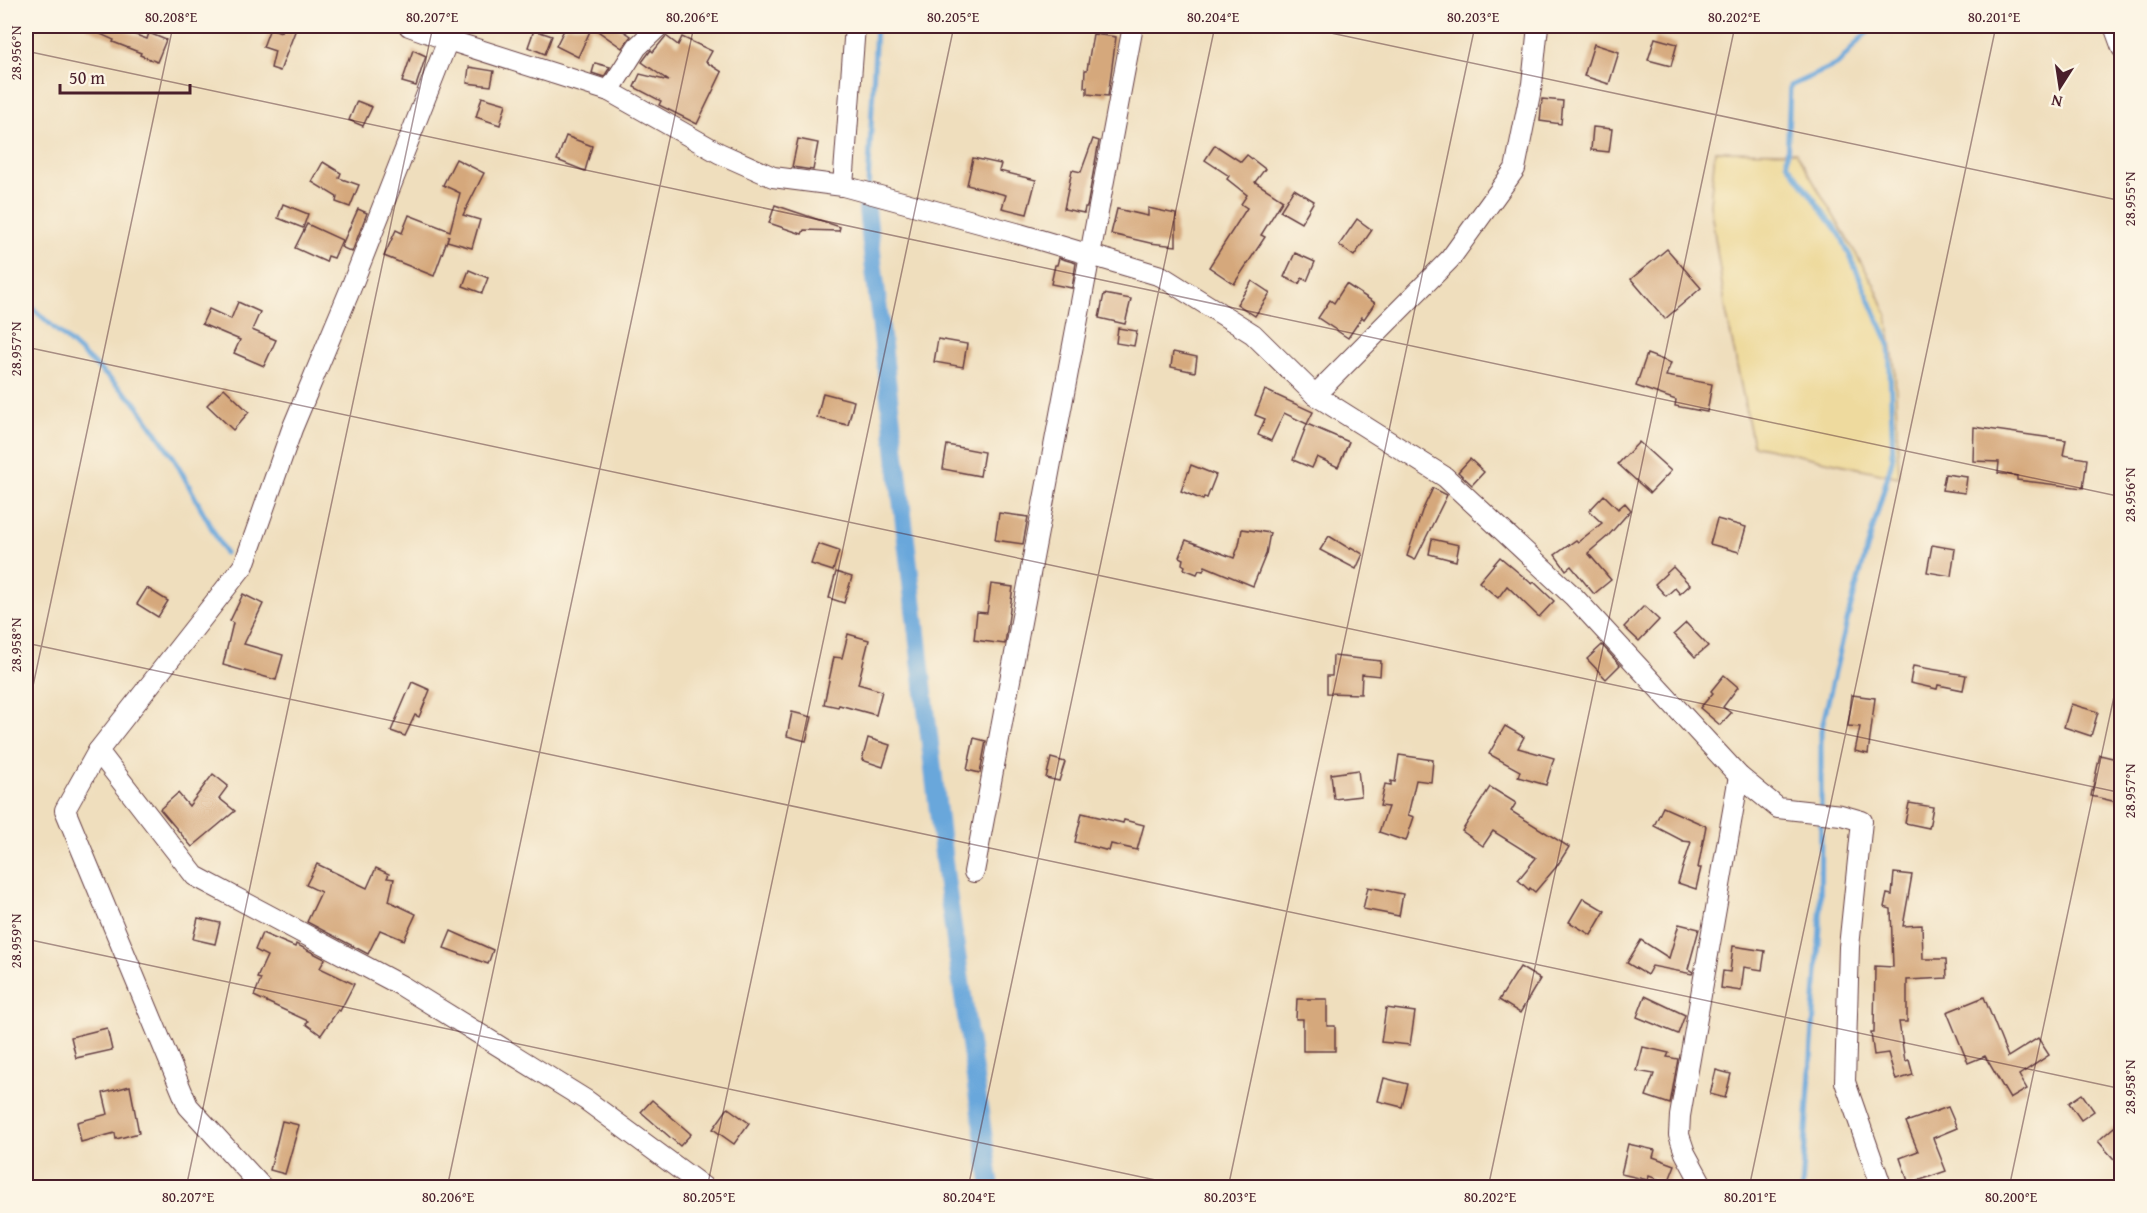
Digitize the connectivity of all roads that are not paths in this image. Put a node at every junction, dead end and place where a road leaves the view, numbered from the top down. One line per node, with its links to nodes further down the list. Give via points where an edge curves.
1 (409, 26): 7 (street)
2 (659, 26): 9 (street, via 637,47)
3 (855, 26): 10 (street)
4 (1133, 26): 11 (street)
5 (1538, 26): 12 (street, via 1532,84 1515,169 1450,259)
6 (2114, 26): 8 (street)
7 (448, 40): 9 (street); 13 (street, via 292,429 244,565)
8 (2121, 48)
9 (609, 91): 10 (street, via 719,153 773,177)
10 (860, 191): 11 (street)
11 (1090, 254): 12 (street, via 1161,276 1253,334); 15 (street)
12 (1315, 395): 14 (street, via 1445,477 1574,597)
13 (98, 751): 16 (street, via 65,810 188,1106); 17 (street, via 195,876 402,986 586,1100)
14 (1739, 776): 18 (street, via 1678,1136); 19 (street, via 1778,808 1862,821 1849,947 1845,1082)
15 (975, 872)
16 (263, 1188)
17 (705, 1188)
18 (1704, 1188)
19 (1882, 1188)

